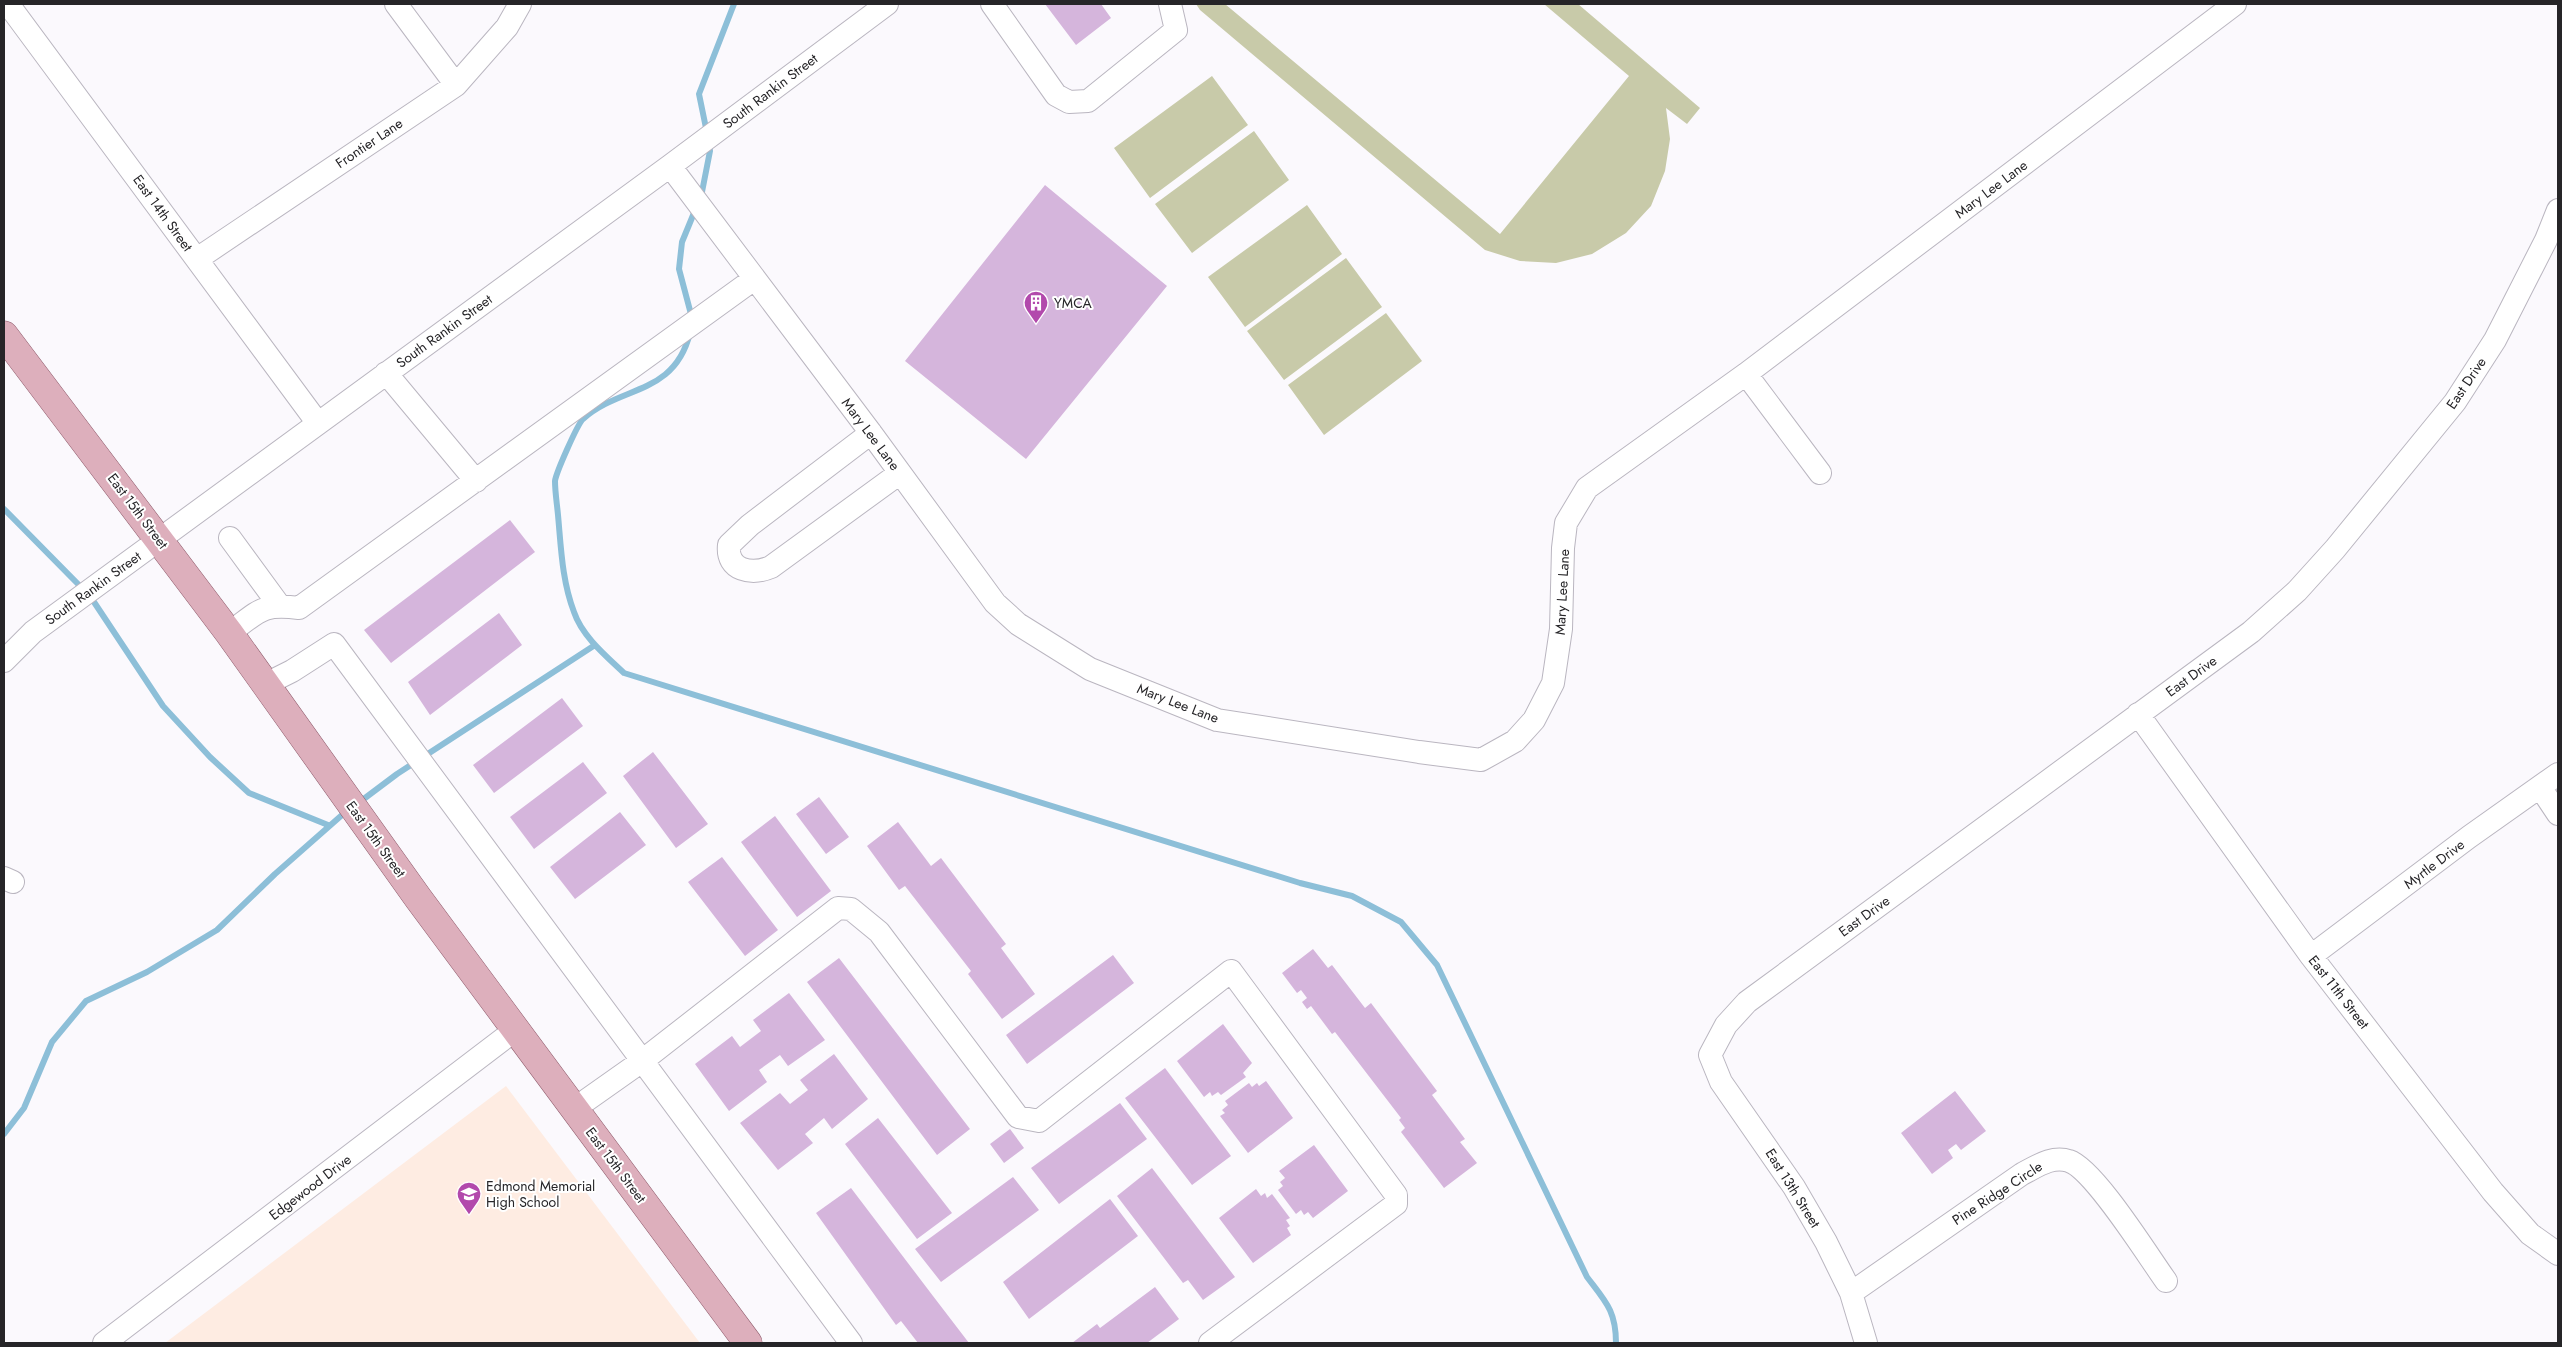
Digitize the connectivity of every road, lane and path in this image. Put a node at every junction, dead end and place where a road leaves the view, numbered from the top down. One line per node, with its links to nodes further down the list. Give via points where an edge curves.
1 (8, 4): 12 (street, East 14th Street)
2 (396, 4): 8 (street)
3 (520, 4): 8 (street, Frontier Lane, via 507,26)
4 (887, 4): 9 (street, South Rankin Street)
5 (992, 4): 6 (street, via 1056,94 1069,102 1088,101 1176,30)
6 (1170, 4)
7 (2235, 4): 16 (street, Mary Lee Lane)
8 (456, 84): 12 (street, Frontier Lane)
9 (670, 166): 13 (street, Mary Lee Lane); 15 (street, South Rankin Street)
10 (2558, 210): 11 (street, East Drive)
11 (2552, 243): 28 (street, East Drive, via 2455,402 2335,550 2297,591 2251,632)
12 (197, 259): 17 (street, East 14th Street)
13 (754, 279): 18 (street, Mary Lee Lane); 21 (street)
14 (4, 335): 23 (main road, East 15th Street)
15 (386, 373): 17 (street, South Rankin Street); 21 (street)
16 (1746, 374): 19 (street, Mary Lee Lane, via 1587,488 1566,523 1561,629 1554,683 1534,720 1515,741 1481,760 1217,720 1090,669 1018,624 995,603); 20 (street)
17 (317, 422): 23 (street, South Rankin Street)
18 (871, 433): 19 (street, Mary Lee Lane); 19 (street, via 750,525 729,545 728,552 735,566 746,572 759,572 770,567)
19 (900, 473)
20 (1820, 473)
21 (476, 481): 24 (street, via 300,608)
22 (230, 538): 24 (street)
23 (159, 540): 25 (main road, East 15th Street); 26 (street, South Rankin Street, via 33,632)
24 (279, 606): 25 (street, via 265,607)
25 (228, 633): 27 (main road, East 15th Street)
26 (4, 661)
27 (266, 684): 33 (main road, East 15th Street); 35 (street, via 334,644)
28 (2138, 714): 32 (street, East 11th Street); 34 (street, East Drive, via 1747,1002 1726,1025)
29 (2558, 774): 30 (street, Myrtle Drive)
30 (2540, 787): 31 (street); 32 (street, Myrtle Drive)
31 (2558, 814)
32 (2311, 956): 37 (street, East 11th Street, via 2493,1192 2530,1234)
33 (516, 1030): 36 (main road, East 15th Street); 40 (street, Edgewood Drive)
34 (1716, 1042): 39 (street, East 13th Street, via 1710,1055 1721,1082 1794,1187)
35 (642, 1061): 36 (street); 42 (street); 43 (street, via 838,908 851,908 879,932 1018,1117 1039,1121 1231,971 1396,1194 1396,1204)
36 (574, 1109): 41 (main road, East 15th Street)
37 (2558, 1254)
38 (2166, 1281): 39 (street, Pine Ridge Circle, via 2091,1176 2069,1161 2049,1160 2022,1174)
39 (1851, 1293): 44 (street, East 13th Street)
40 (104, 1343)
41 (748, 1343)
42 (851, 1343)
43 (1210, 1343)
44 (1866, 1343)

